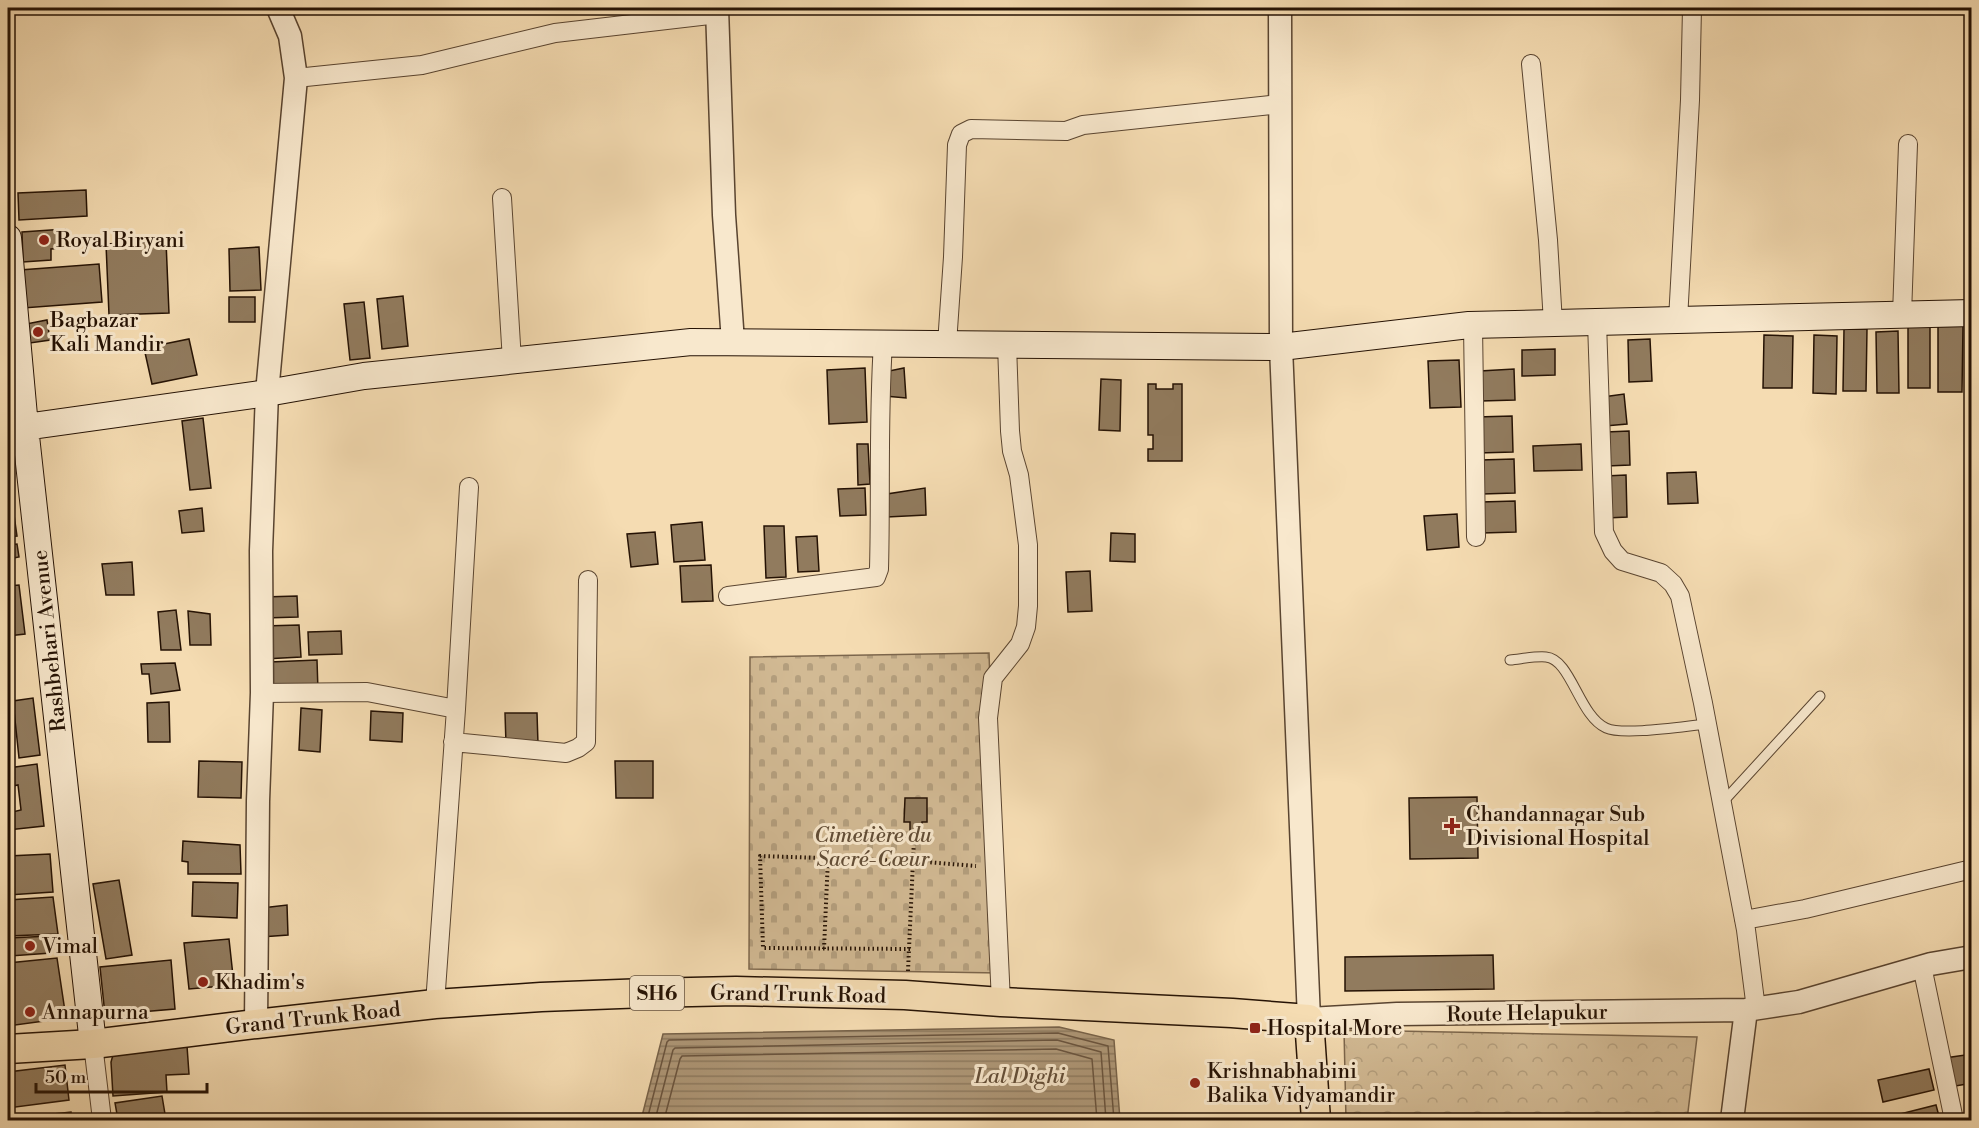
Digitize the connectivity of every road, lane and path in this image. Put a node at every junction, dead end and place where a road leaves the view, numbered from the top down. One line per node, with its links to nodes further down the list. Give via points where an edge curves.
1 (278, 8): 6 (street, via 290,36)
2 (1280, 8): 7 (street)
3 (1692, 8): 13 (street)
4 (718, 11): 6 (street, via 555,33 422,65); 17 (street, via 724,215)
5 (1531, 64): 15 (street)
6 (296, 78): 23 (street)
7 (1280, 104): 19 (street, via 1083,125 1066,131 971,129 961,134 957,145); 21 (street)
8 (1908, 144): 12 (street)
9 (502, 198): 22 (street)
10 (8, 238): 24 (main road, Rashbehari Avenue)
11 (1971, 314): 12 (main road)
12 (1902, 315): 13 (main road)
13 (1678, 320): 14 (main road)
14 (1597, 322): 15 (main road); 33 (street, via 1604,532 1622,561 1660,573 1680,596)
15 (1553, 323): 16 (main road)
16 (1473, 325): 21 (main road); 26 (street)
17 (733, 342): 18 (main road); 22 (main road, via 691,342)
18 (883, 343): 19 (main road); 28 (street, via 876,577)
19 (947, 344): 20 (main road)
20 (1007, 344): 21 (main road); 39 (street, via 1012,451 1028,545 1028,606 1020,644 993,678 988,718)
21 (1281, 347): 50 (street)
22 (512, 361): 23 (main road, via 364,376)
23 (267, 393): 24 (main road); 30 (street, via 261,551)
24 (16, 429): 52 (main road, Rashbehari Avenue)
25 (469, 487): 32 (street)
26 (1476, 537)
27 (588, 580): 34 (street, via 586,742 566,753)
28 (728, 596)
29 (1510, 660): 33 (lane, via 1548,657 1558,661 1580,701 1607,729)
30 (262, 693): 32 (street, via 367,692); 51 (street)
31 (1820, 696): 35 (lane)
32 (456, 709): 34 (street)
33 (1707, 724): 35 (street)
34 (453, 742): 48 (street)
35 (1722, 804): 41 (street)
36 (914, 839): 38 (path)
37 (828, 858): 38 (path); 42 (path); 42 (path, via 760,856 763,948)
38 (914, 861): 39 (path); 43 (path)
39 (995, 867): 47 (street)
40 (1971, 869): 41 (street)
41 (1744, 920): 49 (street)
42 (824, 949): 43 (path)
43 (910, 949): 46 (path)
44 (1971, 957): 45 (street, Route Helapukur)
45 (1922, 966): 49 (street, Route Helapukur, via 1799,1002); 57 (street)
46 (905, 995): 47 (main road, Grand Trunk Road / SH6); 48 (main road, Grand Trunk Road / SH6, via 725,992)
47 (1001, 1002): 50 (main road, Grand Trunk Road / SH6)
48 (435, 1004): 51 (main road, Grand Trunk Road / SH6)
49 (1751, 1009): 50 (street, Route Helapukur); 56 (street)
50 (1309, 1018): 55 (main road)
51 (256, 1024): 52 (main road, Grand Trunk Road / SH6)
52 (93, 1044): 53 (main road, Grand Trunk Road / SH6); 54 (street)
53 (8, 1049)
54 (102, 1120)
55 (1316, 1120)
56 (1732, 1120)
57 (1954, 1120)

